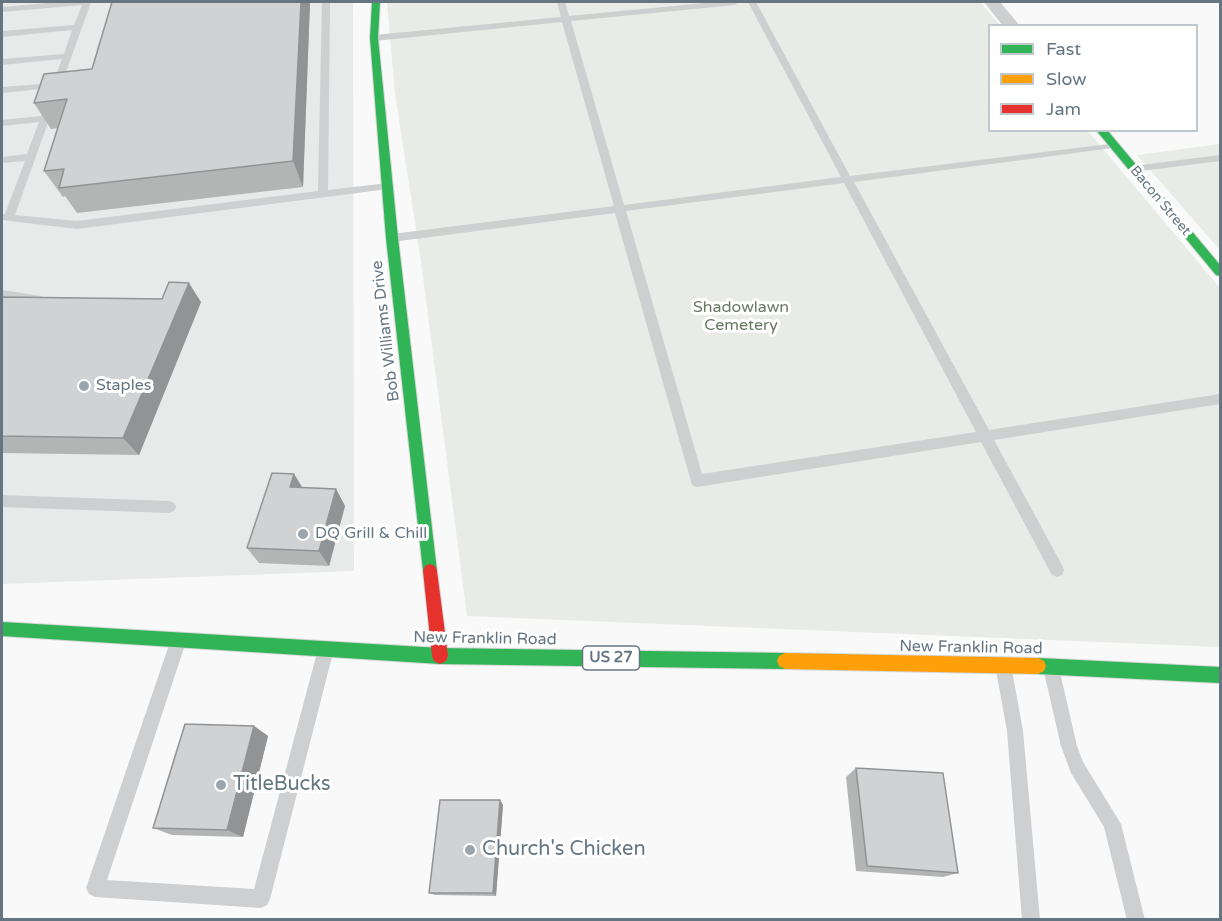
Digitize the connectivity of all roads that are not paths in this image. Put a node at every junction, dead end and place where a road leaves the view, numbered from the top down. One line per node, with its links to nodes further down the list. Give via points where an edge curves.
1 (82, 2): 9 (lane)
2 (87, 2): 12 (lane)
3 (326, 2): 29 (lane)
4 (376, 2): 14 (main road, Bob Williams Drive)
5 (561, 2): 10 (lane)
6 (735, 2): 10 (lane)
7 (752, 2): 27 (lane)
8 (992, 2): 11 (street)
9 (2, 9)
10 (566, 19): 14 (lane); 30 (lane)
11 (1010, 24)
12 (78, 27): 13 (lane); 15 (lane)
13 (2, 33)
14 (374, 38): 28 (main road, Bob Williams Drive)
15 (67, 56): 16 (lane); 17 (lane)
16 (2, 62)
17 (57, 85): 18 (lane); 19 (lane)
18 (2, 90)
19 (45, 118): 20 (lane); 23 (lane)
20 (2, 123)
21 (1103, 132): 22 (main road, Bacon Street)
22 (1113, 145): 26 (main road, Bacon Street); 27 (lane)
23 (31, 157): 25 (lane); 31 (lane)
24 (1221, 158): 26 (lane)
25 (2, 160)
26 (1133, 169): 34 (main road, Bacon Street)
27 (847, 179): 30 (lane); 39 (lane)
28 (388, 186): 29 (lane); 32 (main road, Bob Williams Drive)
29 (322, 194): 31 (lane, via 77,225)
30 (620, 209): 32 (lane); 39 (lane, via 697,481)
31 (5, 217)
32 (392, 238): 46 (main road, Bob Williams Drive)
33 (1221, 252): 34 (lane)
34 (1204, 254): 35 (main road, Bacon Street)
35 (1221, 272)
36 (2, 294): 37 (lane)
37 (57, 302)
38 (1221, 399): 39 (lane)
39 (987, 436): 42 (lane)
40 (2, 501): 41 (lane)
41 (169, 507)
42 (1058, 570)
43 (2, 629): 44 (main road, New Franklin Road / US 27)
44 (178, 640): 45 (main road, New Franklin Road / US 27); 45 (lane, via 95,888 261,899)
45 (326, 649): 46 (main road, New Franklin Road / US 27)
46 (440, 656): 47 (main road, New Franklin Road / US 27)
47 (1003, 664): 48 (main road, New Franklin Road / US 27); 50 (lane, via 1015,731)
48 (1051, 666): 49 (main road, New Franklin Road / US 27); 51 (lane, via 1069,746 1077,767 1112,824)
49 (1221, 675)
50 (1031, 920)
51 (1136, 920)

